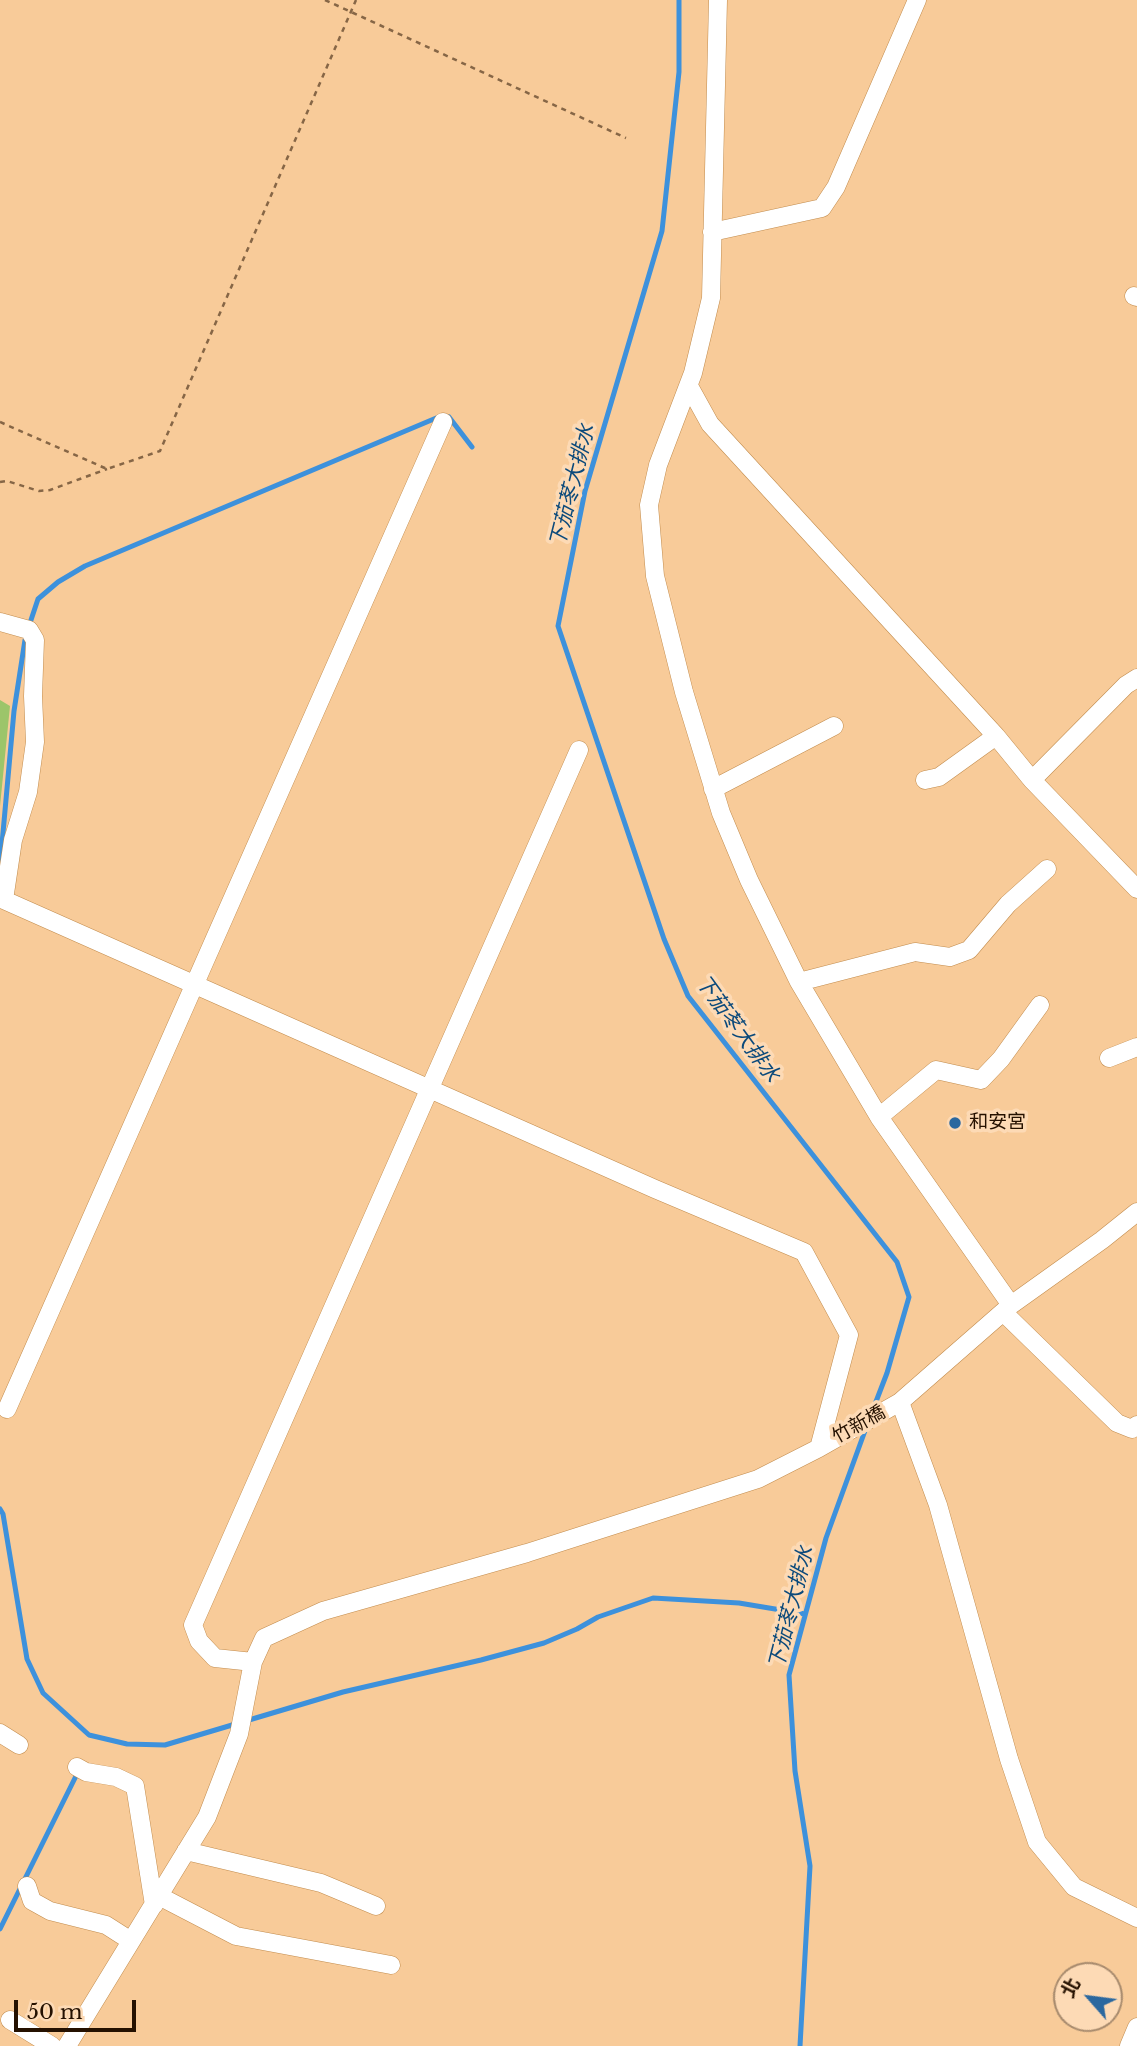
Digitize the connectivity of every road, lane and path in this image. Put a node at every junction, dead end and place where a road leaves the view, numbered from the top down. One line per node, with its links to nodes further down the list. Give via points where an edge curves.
1 (326, 0): 5 (path)
2 (356, 0): 5 (path)
3 (718, 0): 7 (street)
4 (917, 0): 7 (street, via 836,187 822,208)
5 (351, 11): 6 (path); 11 (path, via 160,451)
6 (626, 138)
7 (712, 232): 8 (street, via 711,298)
8 (688, 386): 16 (street, via 710,424); 20 (street, via 658,465 649,505 655,576)
9 (0, 422): 11 (path)
10 (443, 422): 24 (street)
11 (107, 468): 12 (path, via 50,490)
12 (0, 482)
13 (0, 622): 24 (street, via 29,630 35,640 35,742 4,900)
14 (1137, 678): 19 (street)
15 (834, 726): 20 (street)
16 (996, 736): 18 (street, via 939,777); 19 (street)
17 (579, 750): 28 (street)
18 (925, 780)
19 (1032, 780): 22 (street)
20 (713, 789): 23 (street, via 749,880)
21 (1047, 869): 23 (street, via 1008,904 969,950 950,957 915,952)
22 (1137, 889)
23 (799, 982): 29 (street)
24 (193, 984): 28 (street); 33 (street)
25 (1040, 1005): 29 (street, via 981,1080 936,1070)
26 (1137, 1047): 27 (street)
27 (1109, 1058)
28 (430, 1089): 35 (street, via 804,1252 849,1335); 36 (street, via 193,1625 199,1641 215,1658)
29 (879, 1117): 31 (street)
30 (1137, 1212): 31 (street, 竹新橋)
31 (1007, 1308): 32 (street, 竹新橋); 34 (street, via 1117,1423 1132,1429)
32 (900, 1402): 35 (street, 竹新橋); 44 (street, via 938,1505 1037,1842 1074,1887)
33 (7, 1409)
34 (1137, 1425)
35 (819, 1448): 36 (street, 竹新橋, via 758,1479 323,1611 264,1638)
36 (253, 1662): 40 (street, via 239,1734 207,1817)
37 (0, 1733): 38 (street)
38 (19, 1745)
39 (77, 1767): 42 (street, via 135,1786)
40 (186, 1851): 42 (street); 43 (street, via 321,1883)
41 (27, 1886): 45 (street, via 32,1901 50,1912 106,1924)
42 (156, 1900): 45 (street); 46 (street, via 236,1936)
43 (376, 1906)
44 (1137, 1918)
45 (131, 1941): 50 (street)
46 (391, 1965)
47 (10, 2020): 49 (street)
48 (1137, 2027): 51 (street)
49 (52, 2046)
50 (67, 2046)
51 (1129, 2046)

